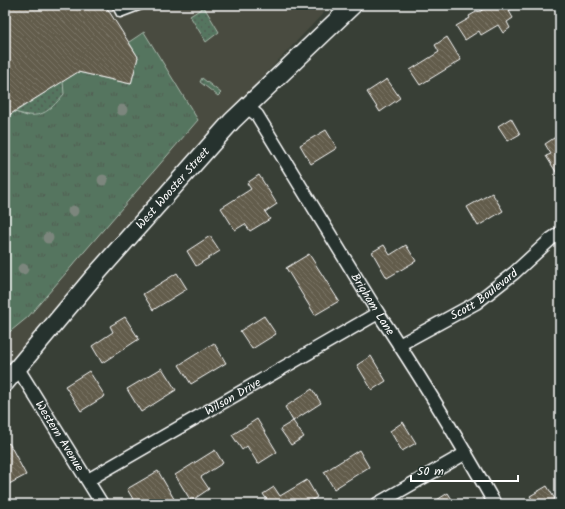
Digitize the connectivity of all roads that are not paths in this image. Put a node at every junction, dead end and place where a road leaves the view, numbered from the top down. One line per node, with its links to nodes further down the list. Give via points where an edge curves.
1 (115, 5): 2 (lane, via 120,14)
2 (144, 5)
3 (353, 5): 4 (main road, West Wooster Street)
4 (246, 106): 6 (street, Brigham Lane, via 257,115); 8 (main road, West Wooster Street)
5 (560, 233): 7 (street, Scott Boulevard, via 476,303)
6 (378, 313): 7 (street, Brigham Lane); 11 (street, Wilson Drive)
7 (399, 345): 10 (street, Brigham Lane)
8 (17, 367): 9 (main road, West Wooster Street); 11 (street, Western Avenue)
9 (5, 383)
10 (466, 453): 13 (street); 14 (street, Brigham Lane)
11 (88, 480): 12 (street, Western Avenue)
12 (102, 504)
13 (377, 504)
14 (495, 504)

